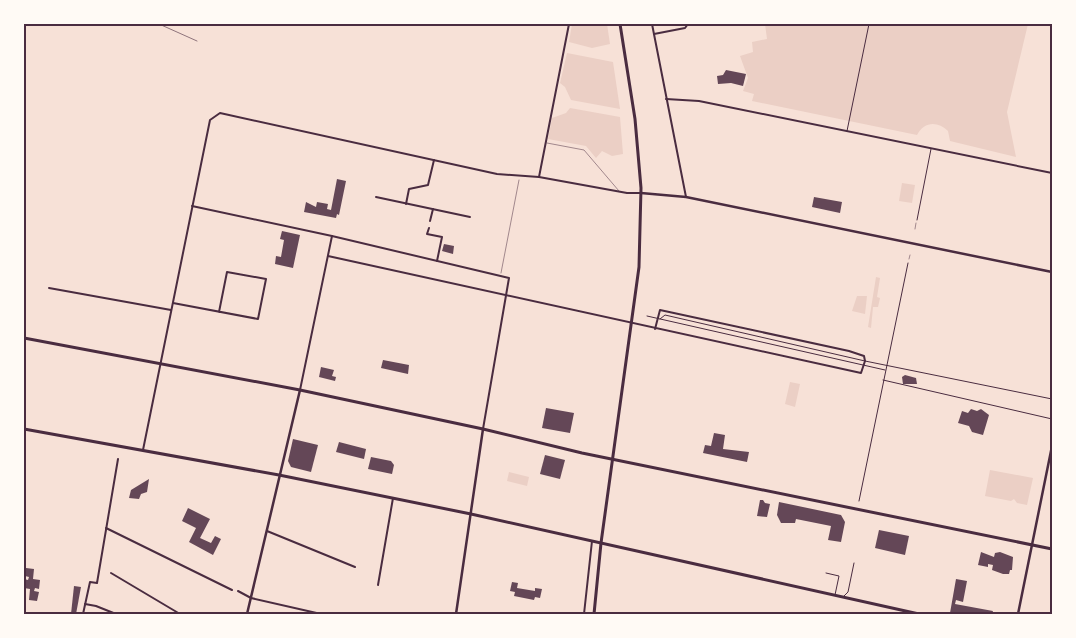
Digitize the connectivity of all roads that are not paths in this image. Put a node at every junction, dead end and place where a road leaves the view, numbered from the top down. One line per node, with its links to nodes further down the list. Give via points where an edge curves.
1 (569, 24): 9 (street)
2 (620, 24): 15 (main road, via 635,119)
3 (652, 24): 6 (street)
4 (688, 24): 6 (street, via 685,28)
5 (869, 24): 8 (street)
6 (654, 34): 7 (street)
7 (666, 99): 8 (street, via 698,101); 17 (street)
8 (846, 131): 10 (street)
9 (544, 143): 13 (street); 14 (lane, via 584,150)
10 (931, 149): 12 (street); 22 (street)
11 (434, 160): 13 (street, via 497,174); 18 (street, via 428,185 409,189); 19 (street, via 220,113 210,120)
12 (1052, 173)
13 (539, 177): 14 (street)
14 (620, 192): 15 (street)
15 (641, 193): 17 (main road); 37 (main road, via 639,267)
16 (376, 197): 18 (street)
17 (686, 197): 29 (main road)
18 (406, 204): 20 (street)
19 (192, 206): 25 (street); 32 (street)
20 (433, 209): 21 (street); 23 (street)
21 (470, 217)
22 (917, 220)
23 (430, 221)
24 (429, 228): 27 (street, via 427,234 442,237)
25 (332, 236): 26 (street); 27 (street)
26 (328, 256): 31 (street); 46 (street)
27 (437, 261): 31 (street, via 509,278)
28 (908, 263): 42 (street)
29 (1052, 272)
30 (49, 288): 33 (street)
31 (505, 296): 37 (street); 50 (street)
32 (173, 303): 33 (street); 34 (street)
33 (171, 310): 41 (street)
34 (219, 312): 34 (street, via 258,319 266,279 227,272)
35 (647, 316): 36 (street)
36 (659, 319): 38 (street); 40 (street, via 665,315); 40 (street, via 660,310 864,356); 43 (street)
37 (632, 324): 38 (street); 54 (main road)
38 (655, 329): 43 (street, via 861,373)
39 (24, 338): 41 (main road)
40 (865, 361): 42 (street); 43 (street)
41 (161, 363): 46 (main road); 52 (street)
42 (886, 364): 44 (street); 47 (street)
43 (864, 366): 44 (street)
44 (885, 370): 45 (street)
45 (883, 380): 48 (street); 57 (street)
46 (300, 390): 50 (main road); 55 (main road)
47 (1052, 399)
48 (1052, 419)
49 (24, 429): 52 (main road)
50 (483, 429): 54 (main road); 58 (main road)
51 (1052, 446): 63 (main road)
52 (143, 450): 55 (main road)
53 (118, 459): 59 (street)
54 (613, 459): 62 (main road); 63 (main road)
55 (279, 475): 56 (main road); 60 (main road)
56 (393, 498): 58 (main road); 69 (street)
57 (859, 502)
58 (471, 514): 61 (main road); 81 (main road)
59 (106, 528): 70 (street); 75 (street, via 97,583 90,582)
60 (266, 531): 66 (street); 74 (main road)
61 (592, 541): 62 (main road); 82 (street)
62 (601, 543): 72 (main road); 83 (main road)
63 (1032, 545): 64 (main road); 85 (main road)
64 (1052, 549)
65 (854, 563): 73 (street, via 848,592)
66 (355, 568)
67 (111, 573): 78 (street)
68 (826, 574): 72 (street, via 838,576)
69 (378, 585)
70 (232, 590)
71 (238, 591): 74 (street)
72 (835, 596): 73 (main road)
73 (843, 597): 84 (main road)
74 (251, 598): 79 (main road); 80 (street)
75 (85, 604): 76 (street); 77 (street)
76 (83, 614)
77 (116, 614)
78 (180, 614)
79 (247, 614)
80 (321, 614)
81 (456, 614)
82 (584, 614)
83 (594, 614)
84 (918, 614)
85 (1018, 614)

